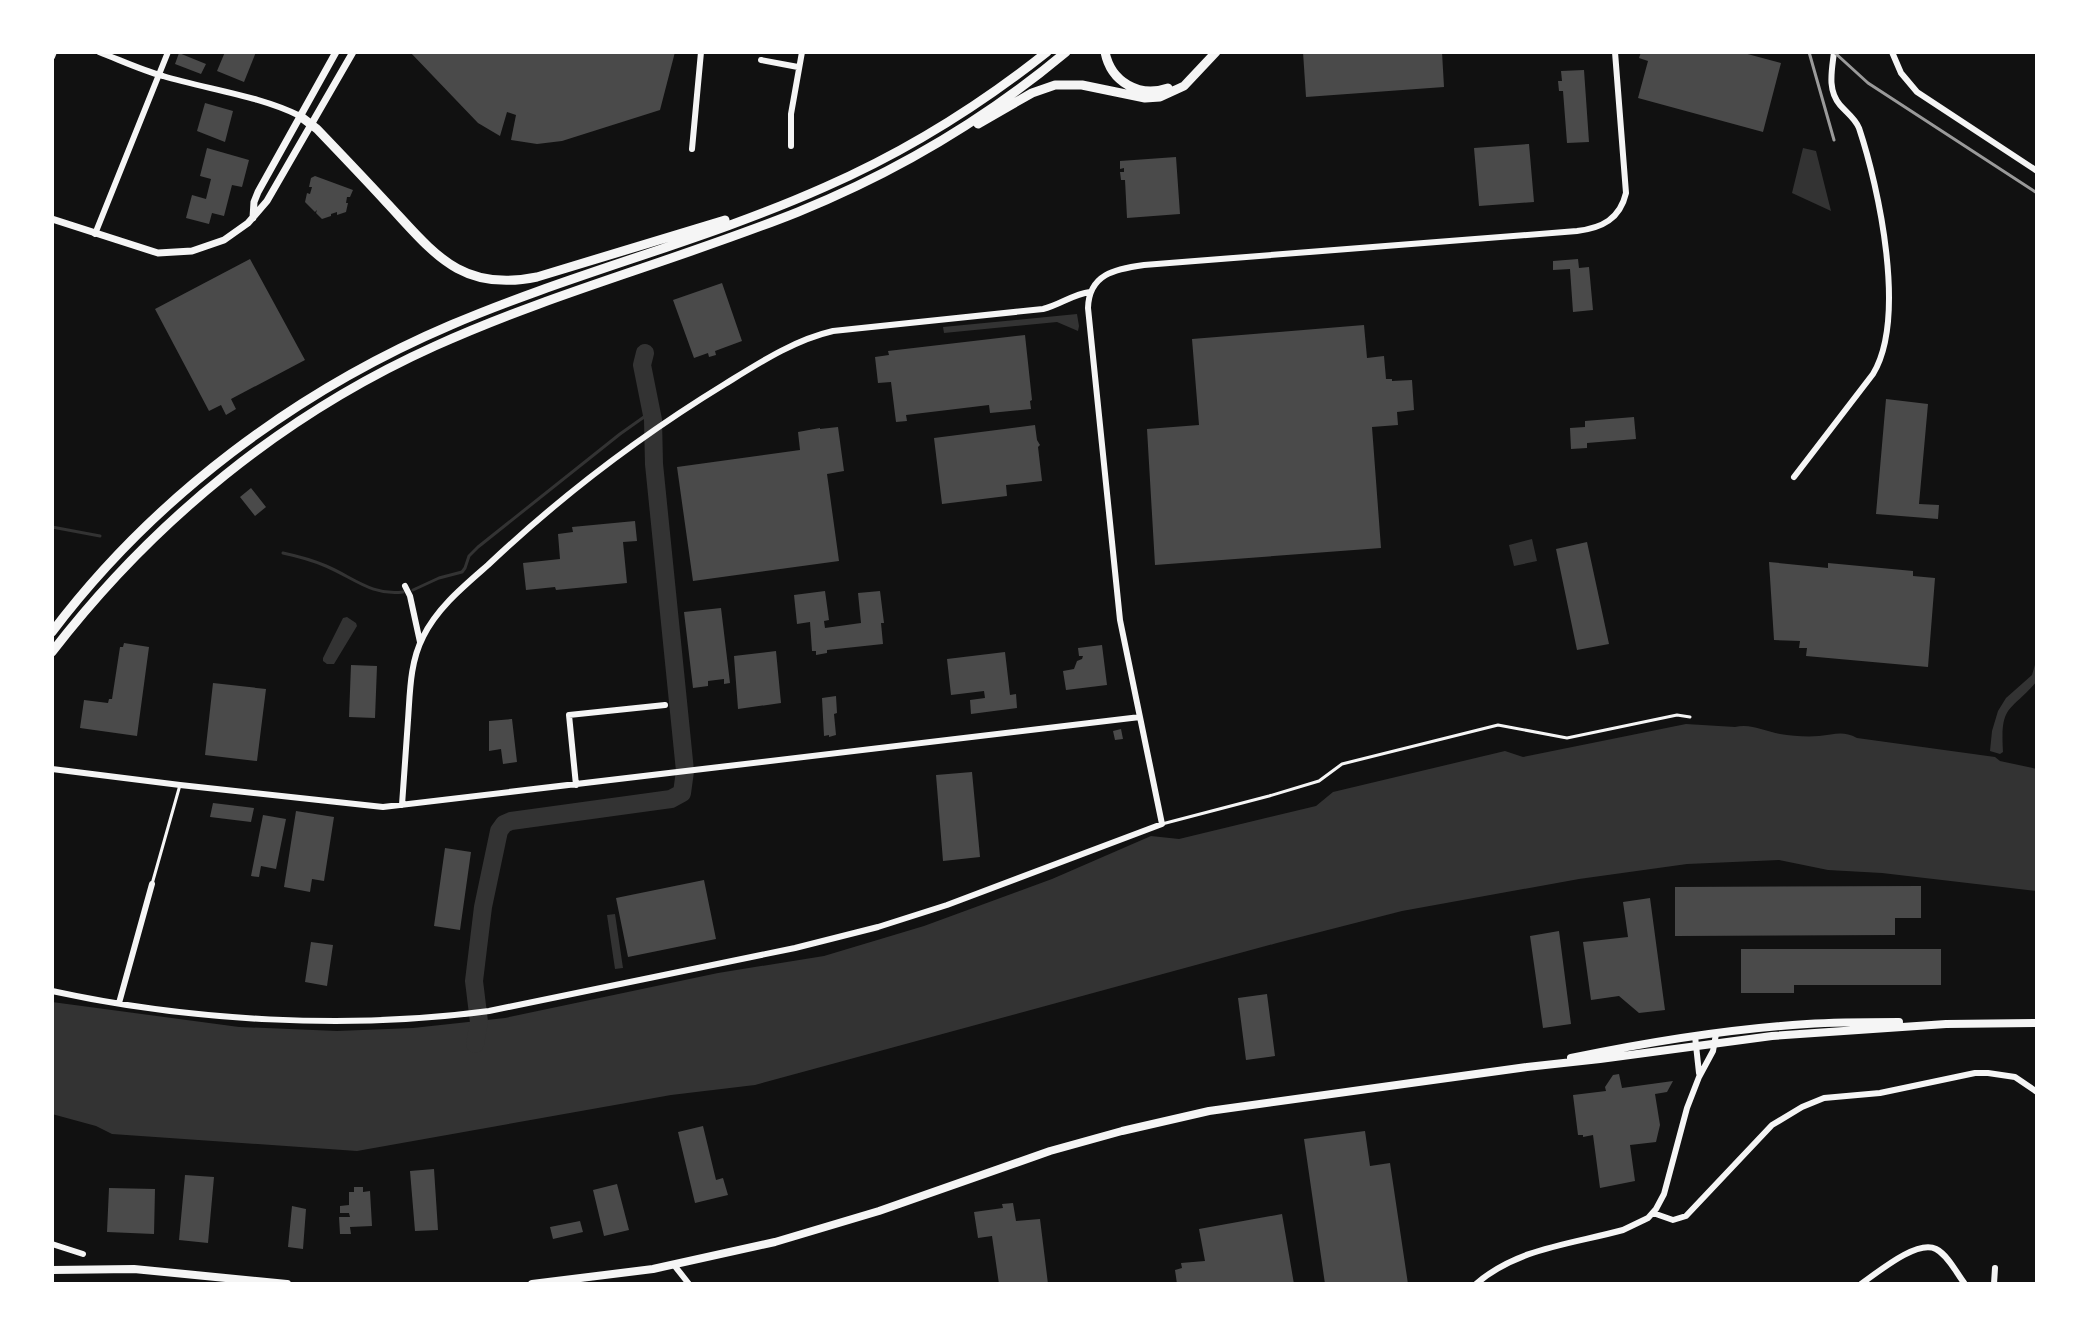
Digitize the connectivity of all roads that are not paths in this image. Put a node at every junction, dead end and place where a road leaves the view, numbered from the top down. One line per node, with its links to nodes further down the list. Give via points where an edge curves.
1 (99, 52): 17 (street)
2 (168, 52): 17 (street)
3 (336, 52): 18 (street)
4 (353, 52): 19 (street)
5 (701, 52): 22 (street)
6 (802, 52): 16 (street)
7 (1047, 52): 24 (highway, via 931,132)
8 (1066, 52): 20 (highway)
9 (1105, 52): 10 (highway, via 1120,81 1150,92 1179,82)
10 (1209, 52)
11 (1216, 52): 20 (highway, via 1188,82 1165,96 1055,85)
12 (1615, 52): 28 (street, via 1626,193 1617,214 1604,224 1577,231 1144,265 1108,274)
13 (1834, 52): 29 (street, via 1833,92 1857,125 1878,204 1886,264 1886,330 1873,374)
14 (1893, 53): 23 (street, via 1917,92)
15 (761, 60): 16 (street)
16 (798, 67): 21 (street)
17 (158, 75): 18 (street); 27 (street)
18 (300, 116): 19 (highway); 25 (street, via 258,192)
19 (312, 124): 24 (highway, via 438,257 463,272 490,279 543,276); 25 (street)
20 (935, 144): 33 (highway, via 813,206 467,332 340,395 263,445 184,509 111,581)
21 (791, 146)
22 (692, 149)
23 (2037, 171)
24 (801, 197): 31 (highway, via 467,318 326,389 171,503)
25 (253, 218): 27 (street, via 224,240 182,252 154,253)
26 (52, 219): 27 (street)
27 (95, 234)
28 (1090, 292): 32 (street, via 1043,309 833,331 793,345 661,426 579,486 442,609); 35 (street, via 1120,620)
29 (1794, 477)
30 (405, 586): 32 (street)
31 (52, 632)
32 (420, 642): 40 (street, via 410,688)
33 (52, 652)
34 (665, 705): 39 (street, via 569,715)
35 (1140, 717): 39 (street); 41 (street)
36 (1690, 717): 41 (lane, via 1677,715 1567,738 1498,725 1342,764 1319,781)
37 (52, 769): 38 (street)
38 (180, 785): 40 (street, via 365,806); 42 (lane)
39 (576, 785): 40 (street)
40 (402, 805)
41 (1162, 824): 44 (street, via 863,931 489,1011 296,1020)
42 (152, 884): 44 (street)
43 (52, 991): 44 (street)
44 (119, 1003)
45 (2037, 1023): 46 (main road, via 1946,1024)
46 (1715, 1042): 47 (main road); 48 (street)
47 (1696, 1046): 48 (street); 53 (main road, via 1176,1118 1038,1154 807,1233)
48 (1699, 1077): 50 (street, via 1664,1194)
49 (2037, 1092): 50 (street, via 2015,1077 1975,1073 1817,1100 1772,1125 1686,1216 1673,1220)
50 (1653, 1213): 59 (street, via 1623,1230 1529,1254)
51 (52, 1244): 52 (street)
52 (83, 1254)
53 (674, 1265): 57 (main road); 58 (street)
54 (1995, 1268): 62 (street)
55 (52, 1270): 56 (main road, via 134,1269)
56 (287, 1284)
57 (532, 1284)
58 (689, 1284)
59 (1476, 1284)
60 (1861, 1284): 61 (street, via 1909,1252 1927,1247 1941,1253)
61 (1965, 1284)
62 (1994, 1284)

